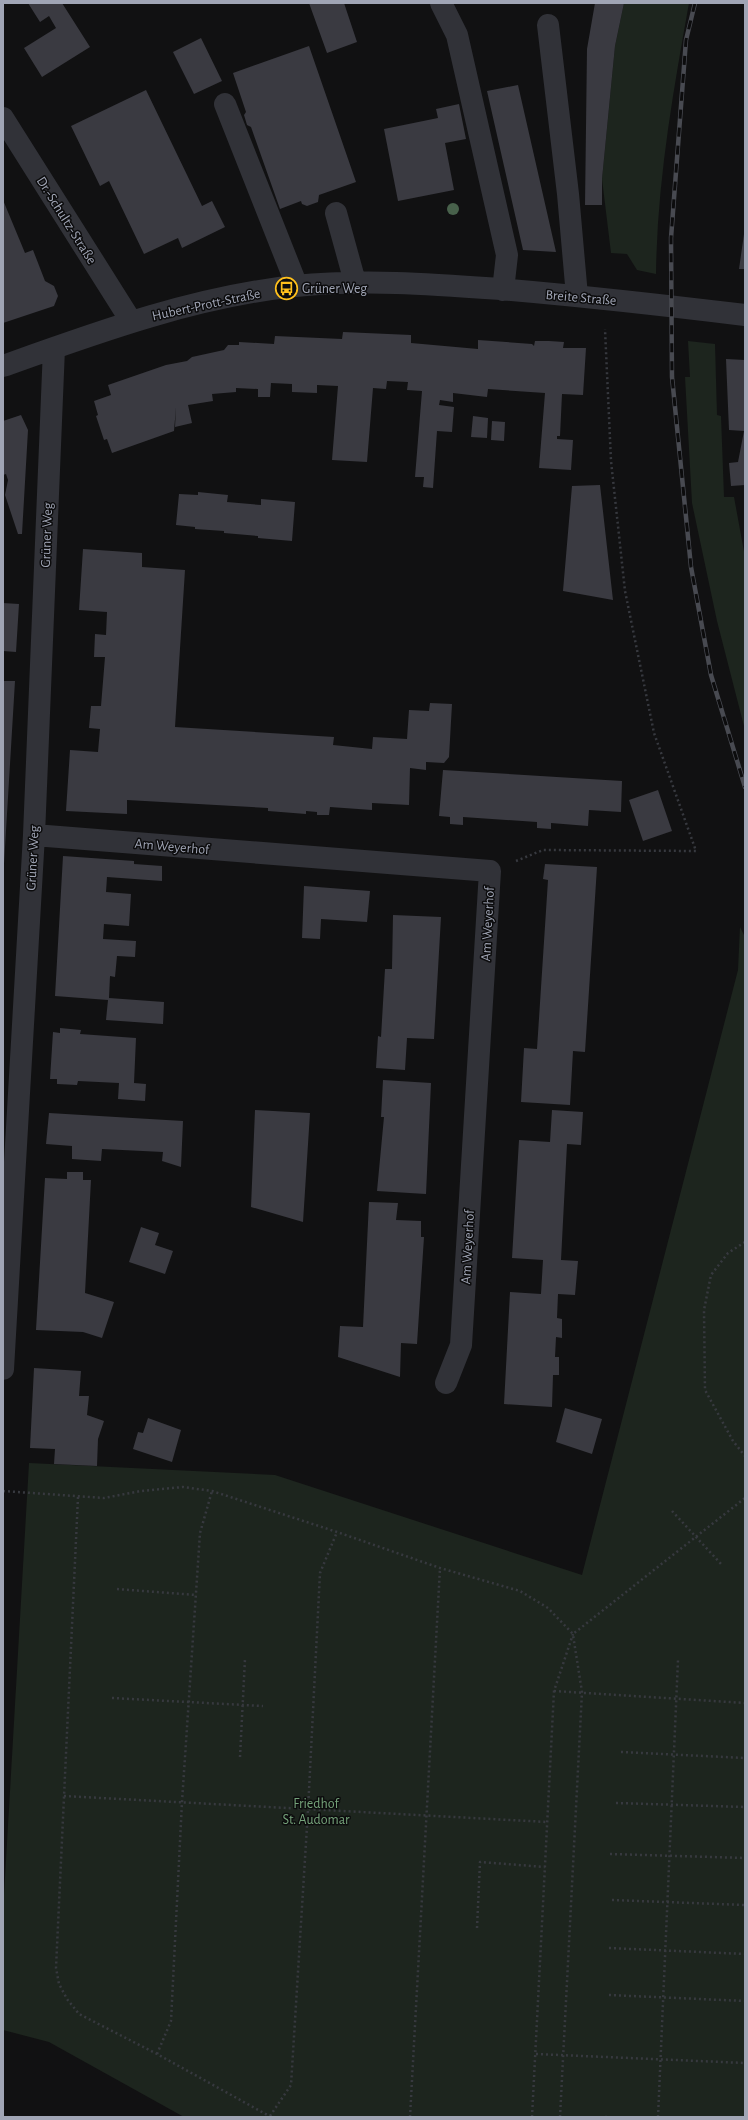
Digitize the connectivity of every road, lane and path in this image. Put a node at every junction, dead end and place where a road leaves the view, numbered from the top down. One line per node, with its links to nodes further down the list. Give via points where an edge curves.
1 (441, 3): 9 (street, via 458,35 507,255)
2 (548, 24): 10 (street)
3 (225, 104): 8 (street)
4 (3, 118): 13 (street, Dr.-Schultz-Straße)
5 (336, 213): 6 (street)
6 (355, 282): 7 (street, Hubert-Prott-Straße); 8 (street, Hubert-Prott-Straße)
7 (417, 283): 9 (street, Breite Straße)
8 (297, 286): 13 (street, Hubert-Prott-Straße, via 210,301)
9 (503, 290): 10 (street, Breite Straße)
10 (577, 296): 11 (street, Breite Straße)
11 (604, 298): 12 (street, Breite Straße); 17 (path, via 611,461 625,591 654,733 696,851 543,850)
12 (745, 315)
13 (131, 321): 14 (street, Hubert-Prott-Straße)
14 (54, 348): 15 (street, Hubert-Prott-Straße); 16 (street, Grüner Weg)
15 (3, 366)
16 (34, 835): 17 (street, Am Weyerhof); 19 (street, Grüner Weg)
17 (490, 871): 20 (street, Am Weyerhof, via 461,1344)
18 (745, 1242): 21 (path, via 728,1253 711,1276 704,1310 705,1390 733,1441)
19 (3, 1369)
20 (446, 1382)
21 (745, 1456)
22 (3, 1491): 24 (path)
23 (212, 1491): 24 (path, via 184,1487 104,1498); 27 (path); 32 (path, via 200,1534)
24 (78, 1497): 48 (path)
25 (745, 1498): 28 (path)
26 (672, 1511): 28 (path)
27 (337, 1532): 30 (path); 53 (path, via 320,1573)
28 (696, 1536): 29 (path); 33 (path)
29 (722, 1564)
30 (440, 1568): 33 (path, via 520,1591 548,1608); 54 (path)
31 (117, 1589): 32 (path)
32 (196, 1595): 40 (path)
33 (573, 1634): 36 (path); 37 (path)
34 (245, 1659): 42 (path)
35 (678, 1660): 39 (path)
36 (554, 1691): 37 (path); 55 (path)
37 (582, 1692): 39 (path); 72 (path)
38 (112, 1698): 40 (path)
39 (676, 1700): 41 (path); 45 (path)
40 (189, 1701): 42 (path); 49 (path)
41 (745, 1703)
42 (243, 1704): 43 (path); 46 (path)
43 (263, 1706)
44 (621, 1752): 45 (path)
45 (674, 1755): 47 (path); 51 (path)
46 (240, 1757)
47 (745, 1758)
48 (64, 1796): 49 (path); 70 (path, via 56,1968 59,1984 79,2014)
49 (182, 1802): 53 (path); 70 (path, via 171,2021)
50 (616, 1803): 51 (path)
51 (671, 1805): 52 (path); 57 (path)
52 (745, 1807)
53 (308, 1810): 54 (path); 75 (path, via 291,2085)
54 (427, 1816): 55 (path); 76 (path)
55 (547, 1822): 59 (path)
56 (610, 1854): 57 (path)
57 (669, 1855): 58 (path); 61 (path)
58 (745, 1858)
59 (545, 1867): 63 (path, via 480,1862); 71 (path)
60 (612, 1900): 61 (path)
61 (667, 1902): 62 (path); 65 (path)
62 (745, 1905)
63 (477, 1928)
64 (609, 1948): 65 (path)
65 (665, 1951): 66 (path); 68 (path)
66 (745, 1954)
67 (609, 1994): 68 (path)
68 (663, 1997): 69 (path); 73 (path)
69 (745, 2001)
70 (157, 2054): 75 (path)
71 (536, 2054): 72 (path); 77 (path)
72 (563, 2055): 73 (path); 78 (path)
73 (661, 2059): 74 (path); 81 (path)
74 (745, 2063)
75 (270, 2117)
76 (410, 2117)
77 (532, 2117)
78 (560, 2117)
79 (605, 2117): 80 (path)
80 (608, 2117)
81 (658, 2117)

